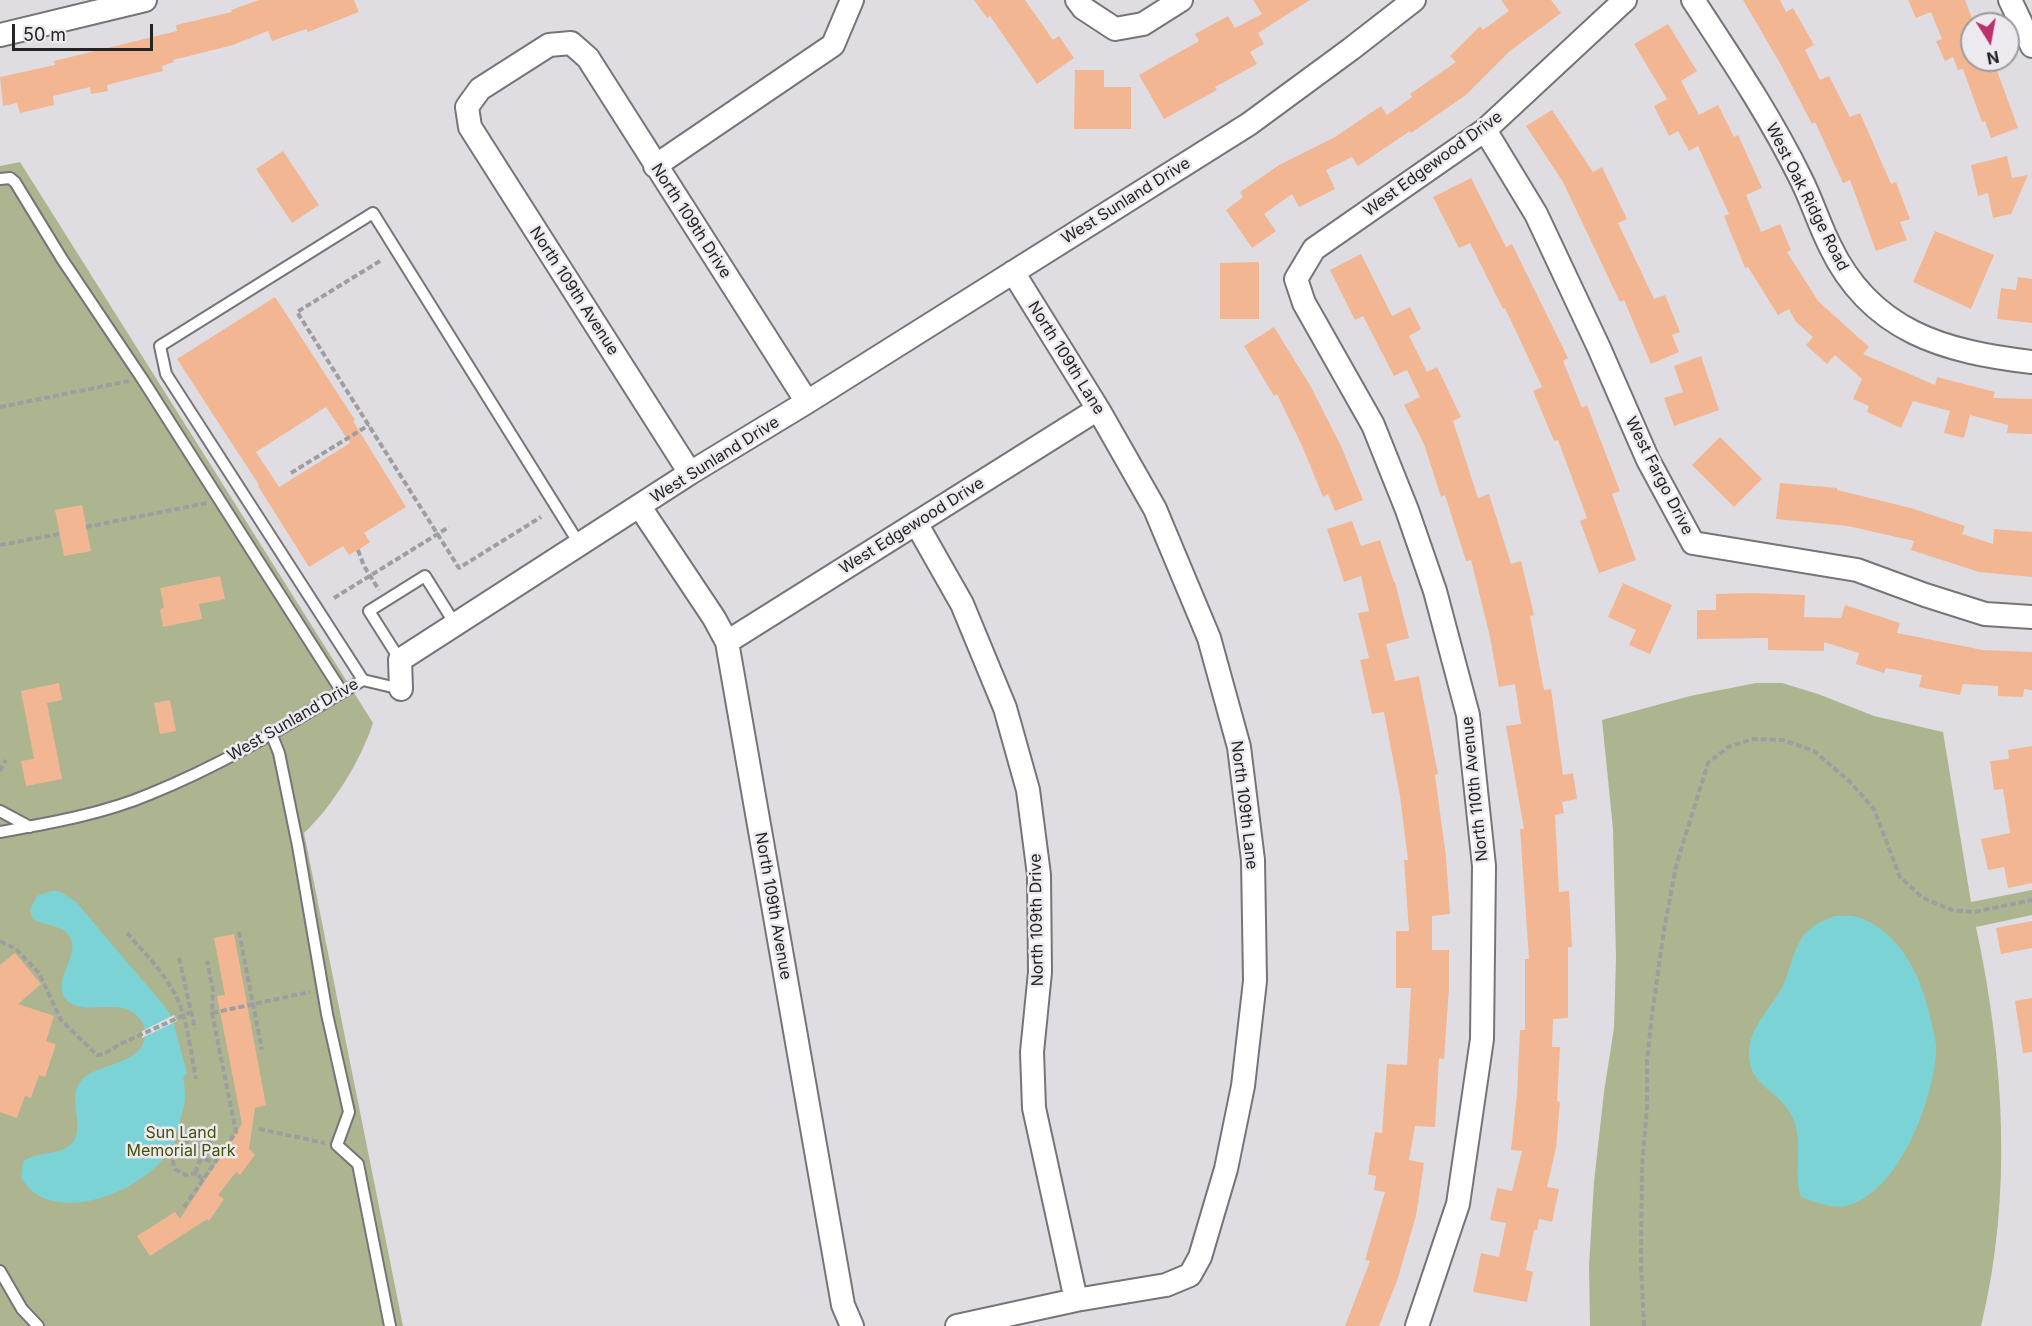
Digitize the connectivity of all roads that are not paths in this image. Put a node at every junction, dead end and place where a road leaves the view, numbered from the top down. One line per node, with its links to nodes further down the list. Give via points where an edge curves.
1 (145, 0): 9 (street)
2 (852, 0): 13 (street, via 833,45)
3 (1077, 0): 4 (street, via 1115,29 1143,24)
4 (1181, 0)
5 (1414, 0): 15 (street, West Sunland Drive, via 1249,124)
6 (1625, 0): 12 (street, West Edgewood Drive)
7 (1693, 0): 17 (street, West Oak Ridge Road, via 1749,86 1801,179 1831,248 1855,286 1880,313 1936,343 1991,357)
8 (2010, 0): 10 (street)
9 (0, 34)
10 (2032, 46)
11 (467, 107): 13 (street, North 109th Drive, via 480,89 549,45 571,43 588,58); 20 (street, North 109th Avenue, via 470,128)
12 (1485, 130): 16 (street, West Edgewood Drive, via 1314,249); 24 (street, West Fargo Drive, via 1536,214 1648,460 1693,543 1857,570 1985,614)
13 (655, 165): 18 (street, North 109th Drive)
14 (0, 179): 30 (lane, via 15,182)
15 (1013, 272): 18 (street, West Sunland Drive); 19 (street, North 109th Lane)
16 (1296, 279): 41 (street, North 110th Avenue, via 1304,303 1373,425 1407,510 1435,591 1468,715 1484,866 1482,1039 1458,1204)
17 (2032, 362)
18 (807, 402): 20 (street, West Sunland Drive)
19 (1098, 409): 22 (street, West Edgewood Drive); 36 (street, North 109th Lane, via 1155,509 1209,638 1239,747 1253,860 1255,981 1242,1086 1226,1169 1200,1257 1190,1275 1166,1285)
20 (690, 473): 21 (street, West Sunland Drive)
21 (640, 507): 23 (street, West Sunland Drive); 26 (street, North 109th Avenue)
22 (916, 523): 26 (street, West Edgewood Drive); 36 (street, North 109th Drive, via 966,614 1005,708 1028,790 1039,886 1040,972 1032,1052 1034,1108)
23 (580, 545): 25 (street, West Sunland Drive); 28 (lane, via 373,213 312,250 160,346 166,374)
24 (2032, 617)
25 (455, 624): 27 (street, West Sunland Drive); 27 (lane, via 425,576 369,611)
26 (727, 642): 39 (street, North 109th Avenue, via 843,1305)
27 (400, 660): 29 (street, West Sunland Drive)
28 (363, 680): 29 (lane, West Sunland Drive); 30 (lane, West Sunland Drive)
29 (401, 689)
30 (342, 692): 31 (lane, West Sunland Drive)
31 (271, 733): 33 (lane, West Sunland Drive, via 148,795 99,811); 38 (lane, via 282,765 349,1112 337,1145 358,1164)
32 (0, 811): 33 (lane)
33 (30, 826): 34 (lane, West Sunland Drive)
34 (0, 832)
35 (0, 1271): 37 (lane, via 22,1309)
36 (1076, 1300): 40 (street)
37 (38, 1326)
38 (390, 1326)
39 (852, 1326)
40 (957, 1326)
41 (1417, 1326)

